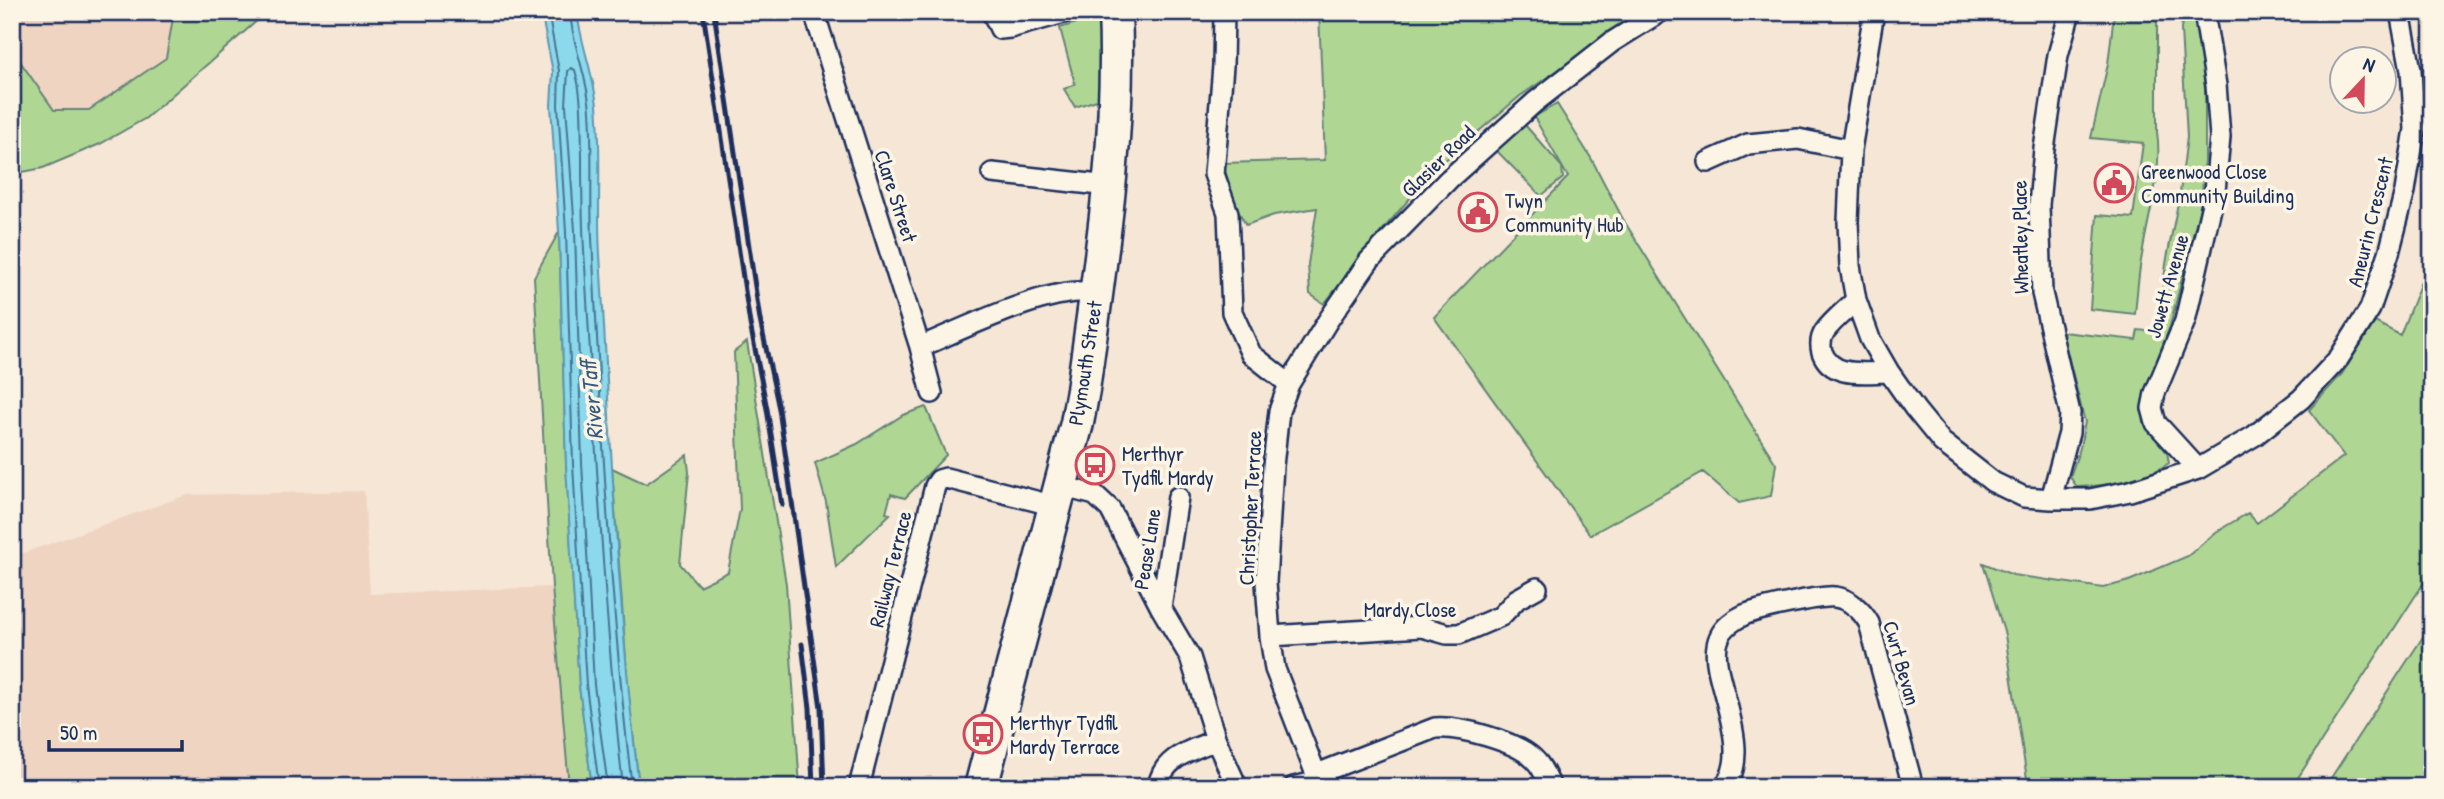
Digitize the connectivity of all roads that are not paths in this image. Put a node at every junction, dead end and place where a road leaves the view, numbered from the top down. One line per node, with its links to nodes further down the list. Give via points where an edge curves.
1 (814, 12): 17 (street, Clare Street)
2 (1067, 12): 10 (street, via 1010,28)
3 (1115, 12): 14 (main road, Plymouth Street, via 1116,117)
4 (1224, 12): 19 (street, via 1214,174 1228,213 1232,312 1251,354)
5 (1660, 12): 19 (street, Glasier Road, via 1612,42 1535,102 1449,178 1369,261)
6 (1874, 12): 11 (street, Aneurin Crescent)
7 (2070, 12): 24 (street, Wheatley Place, via 2054,82 2039,205 2042,293 2070,413 2069,433)
8 (2204, 12): 21 (street, Jowett Avenue, via 2220,137 2215,191 2185,321 2152,408 2156,423)
9 (2400, 12): 21 (street, Aneurin Crescent, via 2411,70 2415,129 2393,241 2370,309 2339,358 2301,399 2254,436)
10 (996, 20)
11 (1851, 150): 12 (street, via 1798,139 1748,144); 16 (street, Aneurin Crescent, via 1848,222)
12 (1708, 162)
13 (992, 173): 14 (street)
14 (1109, 186): 15 (main road, Plymouth Street)
15 (1096, 293): 17 (street, via 1065,292 1033,301); 22 (main road, Plymouth Street, via 1079,412)
16 (1856, 300): 18 (street, Aneurin Crescent, via 1870,339); 18 (street, via 1824,333 1820,346 1825,359 1832,368 1843,371)
17 (920, 347): 20 (street, Clare Street)
18 (1889, 372): 24 (street, Aneurin Crescent, via 1942,442 1993,482 2024,497)
19 (1289, 384): 27 (street, Christopher Terrace, via 1279,411 1273,466 1266,582)
20 (933, 393)
21 (2198, 469): 24 (street, Aneurin Crescent, via 2130,491 2090,499)
22 (1058, 496): 26 (street, via 1095,495 1103,500); 30 (street, Railway Terrace, via 939,480); 31 (main road, Plymouth Street)
23 (1178, 497): 26 (street, Pease Lane)
24 (2050, 499)
25 (1537, 588): 27 (street, Mardy Close, via 1517,599 1501,616 1459,634 1422,627)
26 (1161, 608): 28 (street, via 1190,657)
27 (1270, 636): 29 (street, Christopher Terrace, via 1275,669)
28 (1216, 740): 32 (street, via 1174,759 1163,769); 33 (street)
29 (1319, 780): 34 (street); 35 (street, via 1435,727 1447,727 1524,751 1541,766)
30 (859, 787)
31 (981, 787)
32 (1158, 787)
33 (1237, 787)
34 (1294, 787)
35 (1552, 787)
36 (1723, 787): 37 (street, Cwrt Bevan, via 1733,771 1734,736 1716,657 1720,636 1745,614 1827,596 1846,600 1869,623)
37 (1913, 787)

